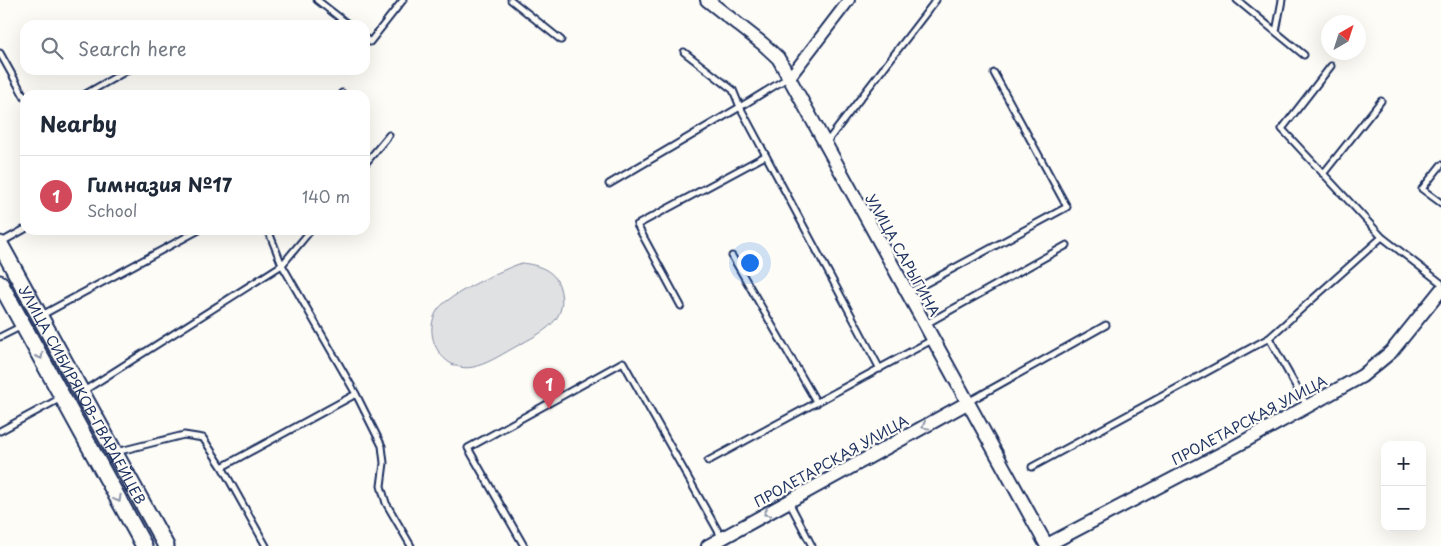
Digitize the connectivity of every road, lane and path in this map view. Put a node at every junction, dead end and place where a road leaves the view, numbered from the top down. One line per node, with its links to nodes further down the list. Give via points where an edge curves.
1 (317, 0): 9 (lane)
2 (403, 0): 12 (lane)
3 (511, 0): 11 (lane)
4 (707, 0): 19 (street, УЛИЦА САРЫГИНА, via 778,58)
5 (849, 0): 19 (street)
6 (936, 0): 25 (lane)
7 (1237, 0): 10 (lane)
8 (1282, 0): 10 (lane)
9 (343, 20)
10 (1276, 32): 15 (lane)
11 (561, 40)
12 (370, 42)
13 (684, 52): 23 (lane, via 733,90)
14 (0, 53): 20 (lane)
15 (1304, 55)
16 (1332, 66): 29 (lane, via 1282,128)
17 (994, 73): 44 (lane, via 1067,207)
18 (119, 75): 21 (lane)
19 (790, 77): 23 (lane); 25 (street, УЛИЦА САРЫГИНА)
20 (21, 90)
21 (93, 90)
22 (1381, 101): 29 (lane)
23 (740, 107): 26 (lane); 30 (lane)
24 (389, 135): 27 (lane)
25 (826, 143): 44 (street, УЛИЦА САРЫГИНА)
26 (765, 156): 45 (lane, via 637,225); 53 (lane)
27 (370, 158)
28 (1441, 165): 31 (lane, via 1422,189)
29 (1323, 174): 36 (lane)
30 (609, 184)
31 (1441, 203)
32 (20, 232): 37 (lane)
33 (190, 235): 46 (lane)
34 (270, 235): 40 (lane)
35 (307, 235): 40 (lane)
36 (1382, 237): 42 (lane); 51 (lane)
37 (0, 243): 46 (main road, УЛИЦА СИБИРЯКОВ-ГВАРДЕЙЦЕВ)
38 (1067, 245): 48 (lane)
39 (732, 256): 57 (lane)
40 (282, 265): 54 (lane); 55 (lane)
41 (0, 283): 47 (main road, УЛИЦА СИБИРЯКОВ-ГВАРДЕЙЦЕВ)
42 (1441, 283)
43 (1441, 290): 59 (street, ПРОЛЕТАРСКАЯ УЛИЦА, via 1380,362 1362,376)
44 (908, 293): 48 (street, УЛИЦА САРЫГИНА)
45 (681, 306)
46 (39, 316): 54 (main road, УЛИЦА СИБИРЯКОВ-ГВАРДЕЙЦЕВ)
47 (23, 325): 50 (lane); 56 (main road, УЛИЦА СИБИРЯКОВ-ГВАРДЕЙЦЕВ, one-way to 56)
48 (925, 325): 52 (street, УЛИЦА САРЫГИНА)
49 (1106, 325): 58 (lane)
50 (0, 337)
51 (1269, 338): 59 (lane); 63 (lane)
52 (933, 340): 53 (lane); 58 (street, УЛИЦА САРЫГИНА)
53 (880, 369): 57 (lane)
54 (82, 392): 61 (main road, УЛИЦА СИБИРЯКОВ-ГВАРДЕЙЦЕВ)
55 (356, 394): 64 (lane); 70 (lane, via 382,446 381,486 386,503)
56 (62, 397): 60 (lane); 67 (main road, УЛИЦА СИБИРЯКОВ-ГВАРДЕЙЦЕВ, one-way to 67)
57 (817, 403): 62 (lane)
58 (968, 403): 65 (street, ПРОЛЕТАРСКАЯ УЛИЦА, one-way to 65); 74 (street, УЛИЦА САРЫГИНА)
59 (1307, 406): 74 (street, ПРОЛЕТАРСКАЯ УЛИЦА)
60 (0, 431)
61 (115, 453): 64 (lane, via 184,435 203,438); 68 (main road, УЛИЦА СИБИРЯКОВ-ГВАРДЕЙЦЕВ)
62 (708, 462)
63 (1032, 467)
64 (222, 468): 69 (lane)
65 (788, 502): 66 (street, ПРОЛЕТАРСКАЯ УЛИЦА, one-way to 66); 73 (lane)
66 (722, 538): 71 (lane, via 623,362 468,448); 72 (street, ПРОЛЕТАРСКАЯ УЛИЦА)
67 (144, 546)
68 (166, 546)
69 (266, 546)
70 (411, 546)
71 (524, 546)
72 (708, 546)
73 (812, 546)
74 (1047, 546)

